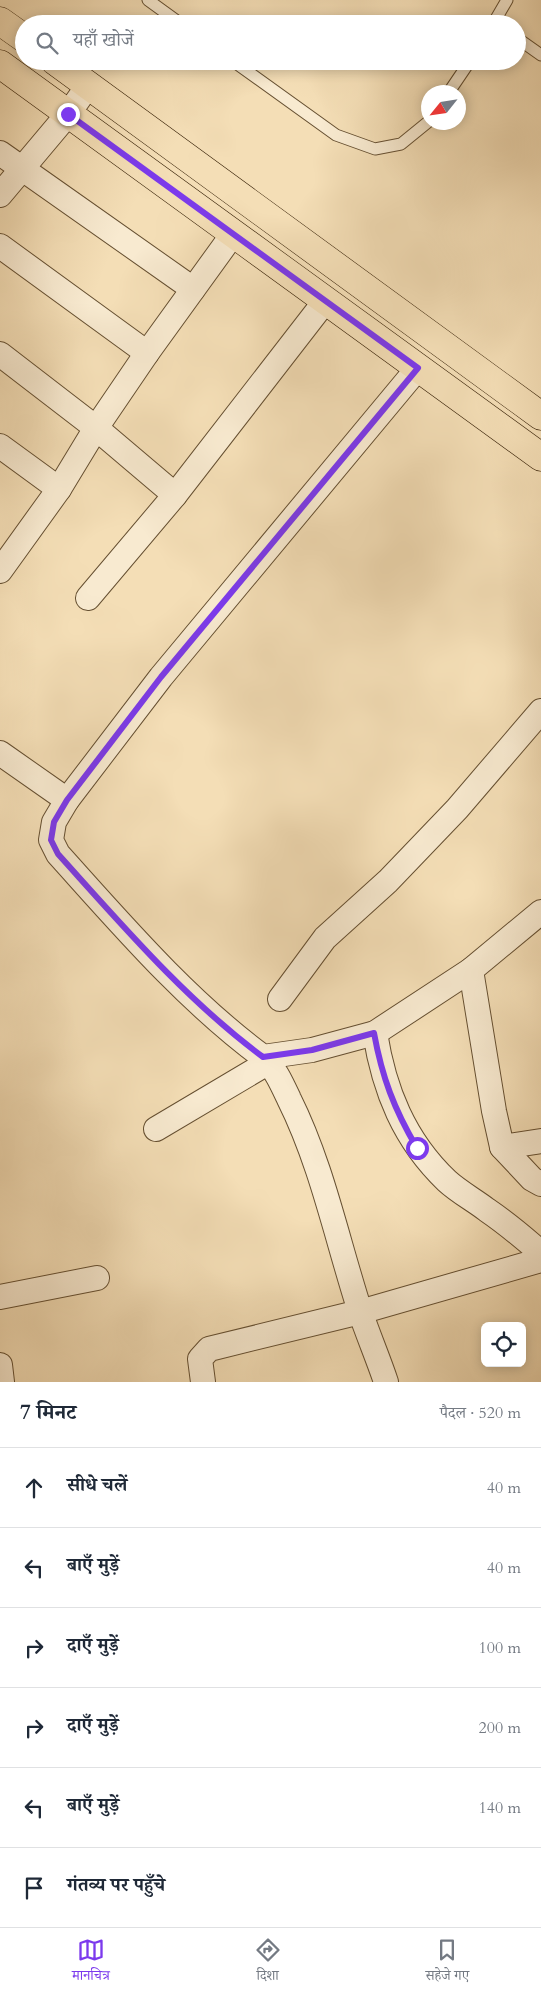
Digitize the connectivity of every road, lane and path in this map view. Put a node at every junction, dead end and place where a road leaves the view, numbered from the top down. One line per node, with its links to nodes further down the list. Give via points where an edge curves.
1 (148, 0): 3 (lane)
2 (507, 0): 4 (lane)
3 (169, 15)
4 (499, 15)
5 (0, 21): 6 (main road)
6 (15, 32)
7 (526, 44): 8 (lane)
8 (541, 55)
9 (0, 64): 15 (main road)
10 (67, 70): 14 (main road)
11 (246, 70): 16 (lane, via 336,135 375,149 401,144)
12 (464, 70): 13 (lane)
13 (454, 85)
14 (88, 86): 15 (street); 27 (main road)
15 (68, 114): 18 (street); 20 (main road)
16 (421, 128)
17 (0, 153): 18 (street)
18 (22, 169): 19 (street); 22 (street)
19 (0, 195)
20 (232, 234): 22 (street); 23 (main road)
21 (0, 246): 24 (street)
22 (193, 289): 24 (street)
23 (326, 300): 26 (main road); 32 (street)
24 (147, 353): 28 (street)
25 (0, 354): 28 (street)
26 (418, 368): 30 (main road); 37 (street, via 161,677)
27 (541, 416)
28 (96, 428): 31 (street); 32 (street)
29 (0, 446): 31 (street)
30 (539, 450)
31 (59, 489): 33 (street)
32 (175, 496): 34 (street)
33 (4, 557)
34 (88, 598)
35 (541, 711): 40 (street, via 457,809 395,874 325,938)
36 (0, 753): 37 (street)
37 (67, 800): 42 (street, via 54,822 51,840 58,854 169,973)
38 (541, 912): 39 (street)
39 (471, 970): 41 (street); 45 (street)
40 (280, 999)
41 (374, 1033): 42 (street); 47 (street, via 380,1066 400,1119 417,1148 448,1182 513,1228)
42 (266, 1060): 43 (street); 51 (street, via 300,1120)
43 (156, 1129)
44 (541, 1141): 45 (street)
45 (502, 1147): 46 (street, via 532,1179)
46 (541, 1184)
47 (541, 1253)
48 (541, 1260): 51 (street)
49 (98, 1278): 50 (street)
50 (0, 1297)
51 (360, 1312): 54 (street, via 209,1349 200,1359); 55 (street)
52 (0, 1365): 53 (street)
53 (2, 1382)
54 (202, 1382)
55 (386, 1382)

